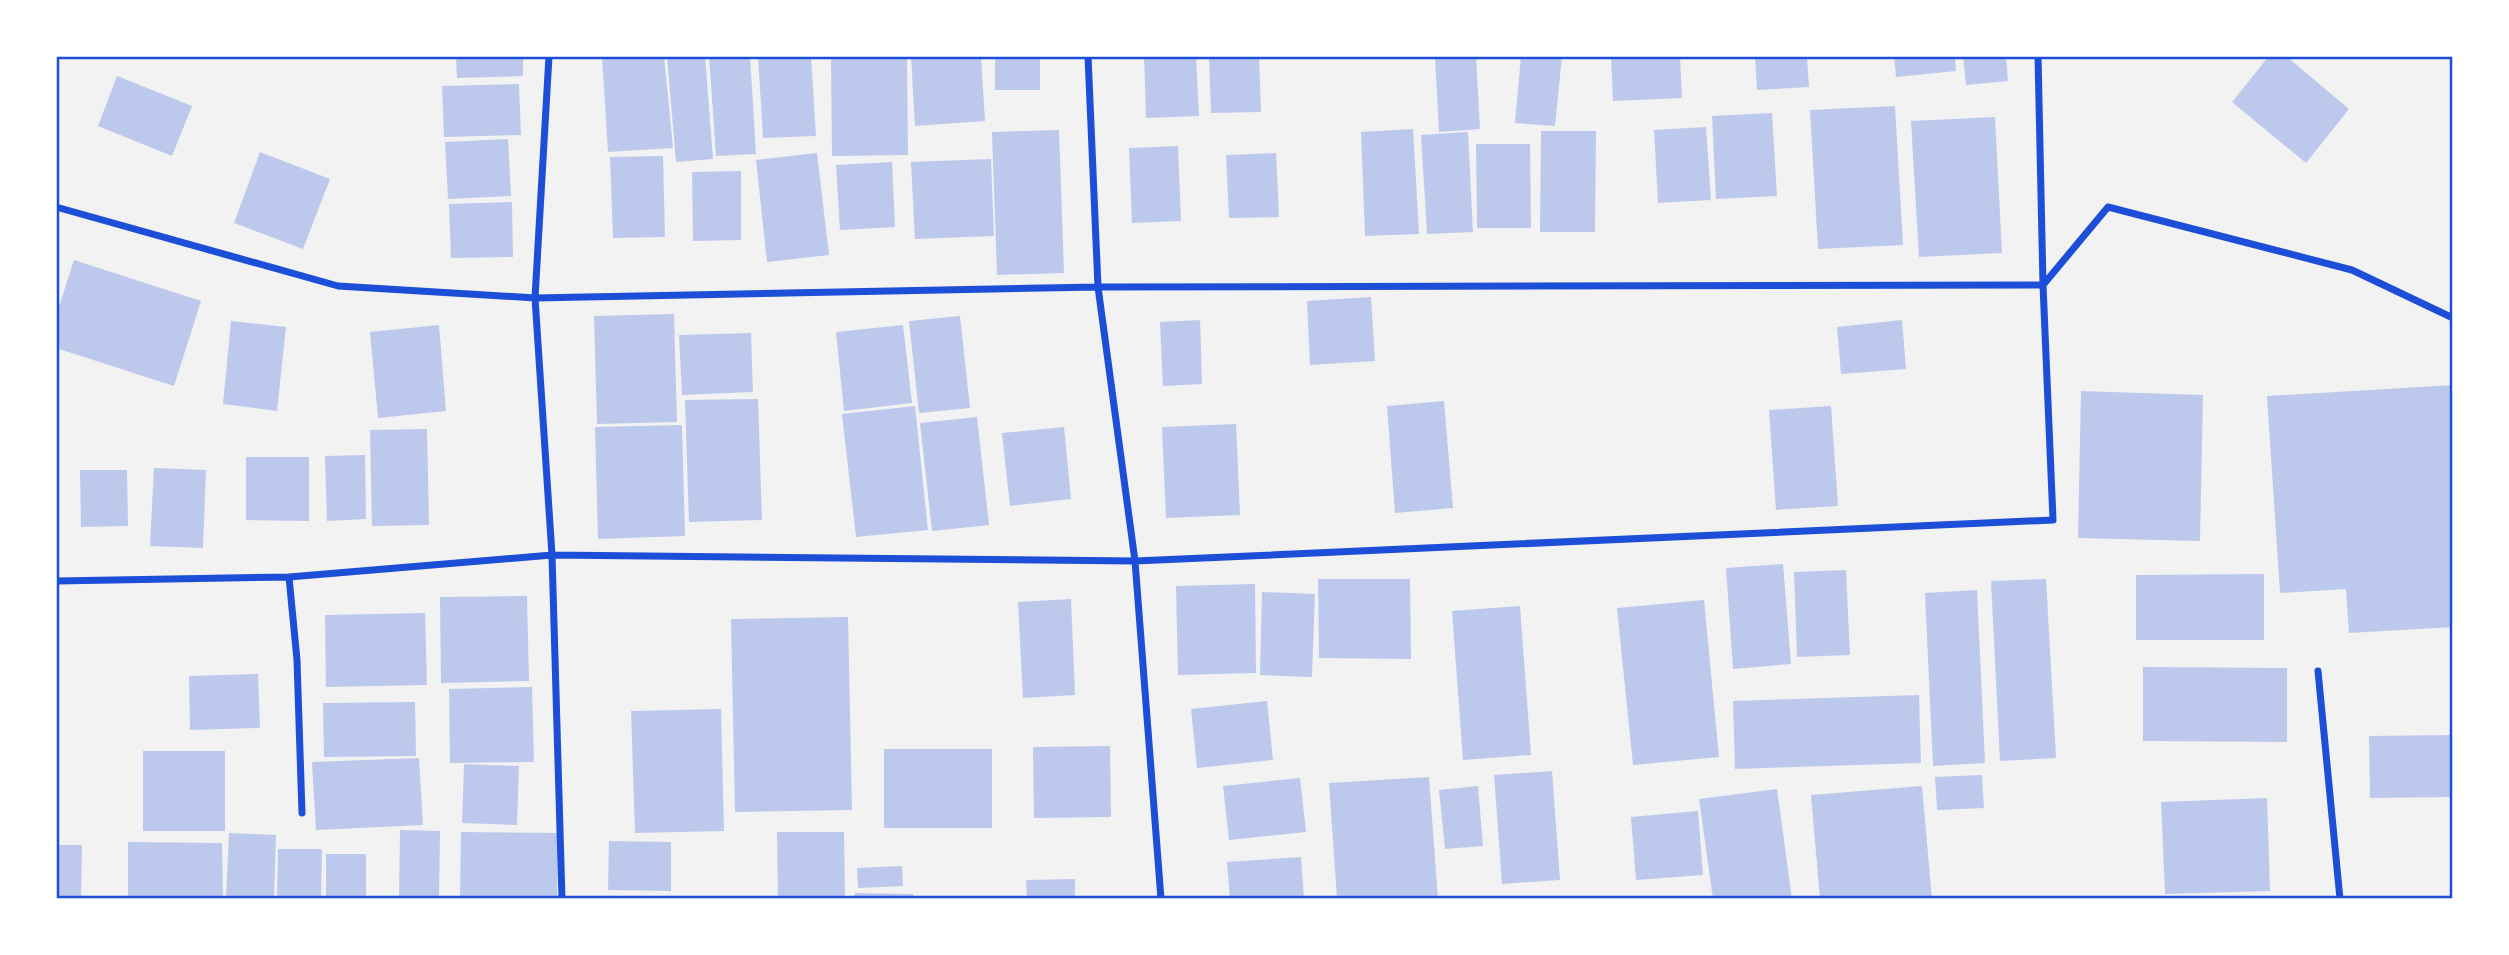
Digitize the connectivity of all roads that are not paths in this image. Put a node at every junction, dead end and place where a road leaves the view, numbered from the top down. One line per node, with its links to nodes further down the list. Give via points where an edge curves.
1 (549, 56): 7 (street)
2 (1088, 56): 6 (street)
3 (2038, 56): 5 (street)
4 (56, 207): 7 (street, via 338,286)
5 (2043, 285): 6 (street); 8 (street, via 2108,207 2351,270); 10 (street, via 2053,520)
6 (1098, 287): 7 (street); 10 (street)
7 (535, 298): 9 (street)
8 (2453, 318)
9 (552, 555): 10 (street); 11 (street); 15 (street)
10 (1135, 561): 16 (street)
11 (289, 577): 12 (street); 14 (street)
12 (56, 581)
13 (2318, 671): 17 (street)
14 (302, 813)
15 (562, 899)
16 (1161, 899)
17 (2340, 899)

